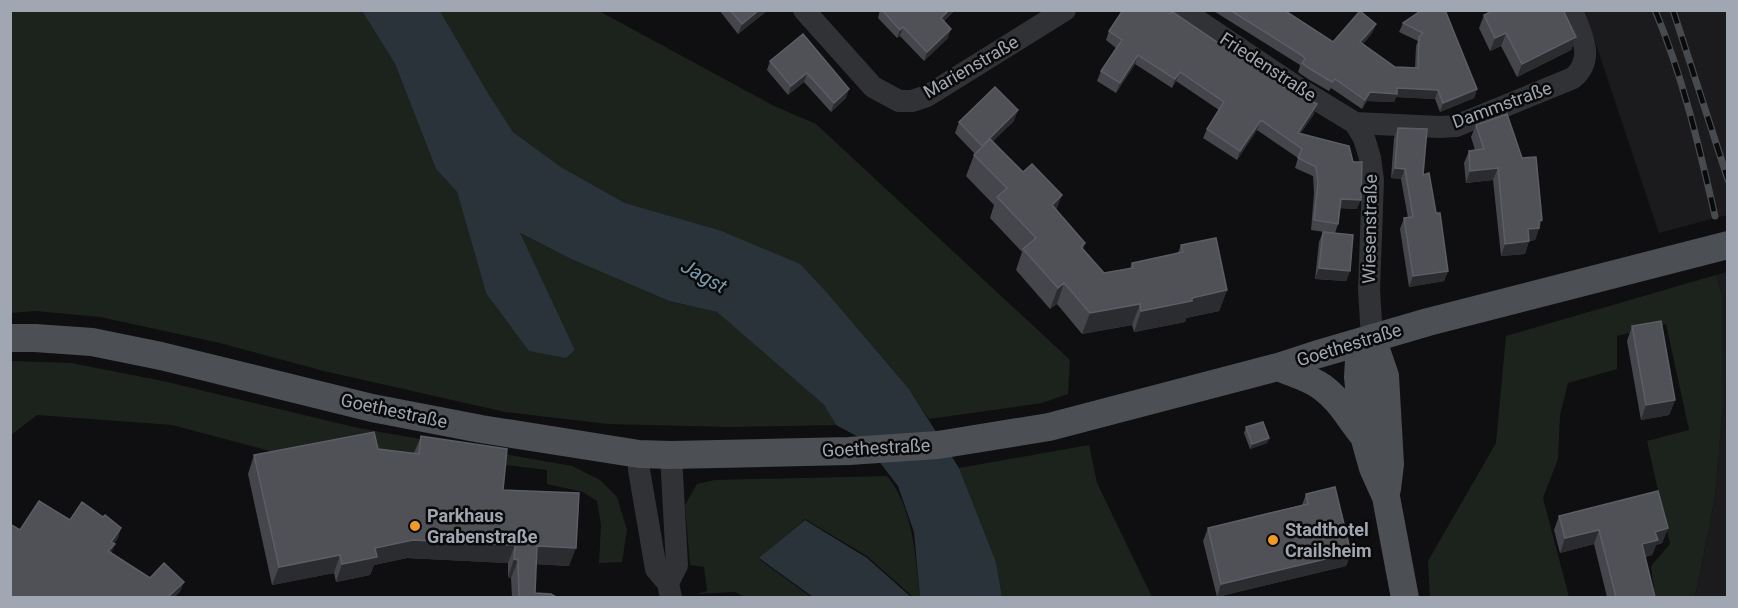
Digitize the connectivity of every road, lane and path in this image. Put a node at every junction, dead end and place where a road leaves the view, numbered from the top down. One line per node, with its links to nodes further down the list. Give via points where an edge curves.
1 (804, 10): 2 (street, Marienstraße, via 873,87 899,101 927,96)
2 (1065, 10)
3 (1182, 10): 5 (street, Friedenstraße)
4 (1572, 10): 5 (street, Dammstraße, via 1585,46 1581,72 1573,78 1456,126)
5 (1355, 123): 8 (street, Wiesenstraße, via 1370,158 1372,180 1368,290)
6 (1728, 245): 8 (main road, Goethestraße)
7 (10, 338): 11 (main road, Goethestraße, via 92,342 372,408)
8 (1372, 338): 9 (main road, Goethestraße); 10 (main road, via 1359,360); 13 (main road, via 1385,376 1390,464)
9 (1278, 367): 10 (main road, via 1320,385 1346,410); 12 (main road, Goethestraße, via 1049,427 938,445)
10 (1364, 436): 13 (main road)
11 (639, 454): 12 (main road, Goethestraße); 14 (street, via 656,569)
12 (671, 455): 14 (street, via 677,566)
13 (1386, 497): 15 (main road)
14 (669, 590)
15 (1405, 597)

